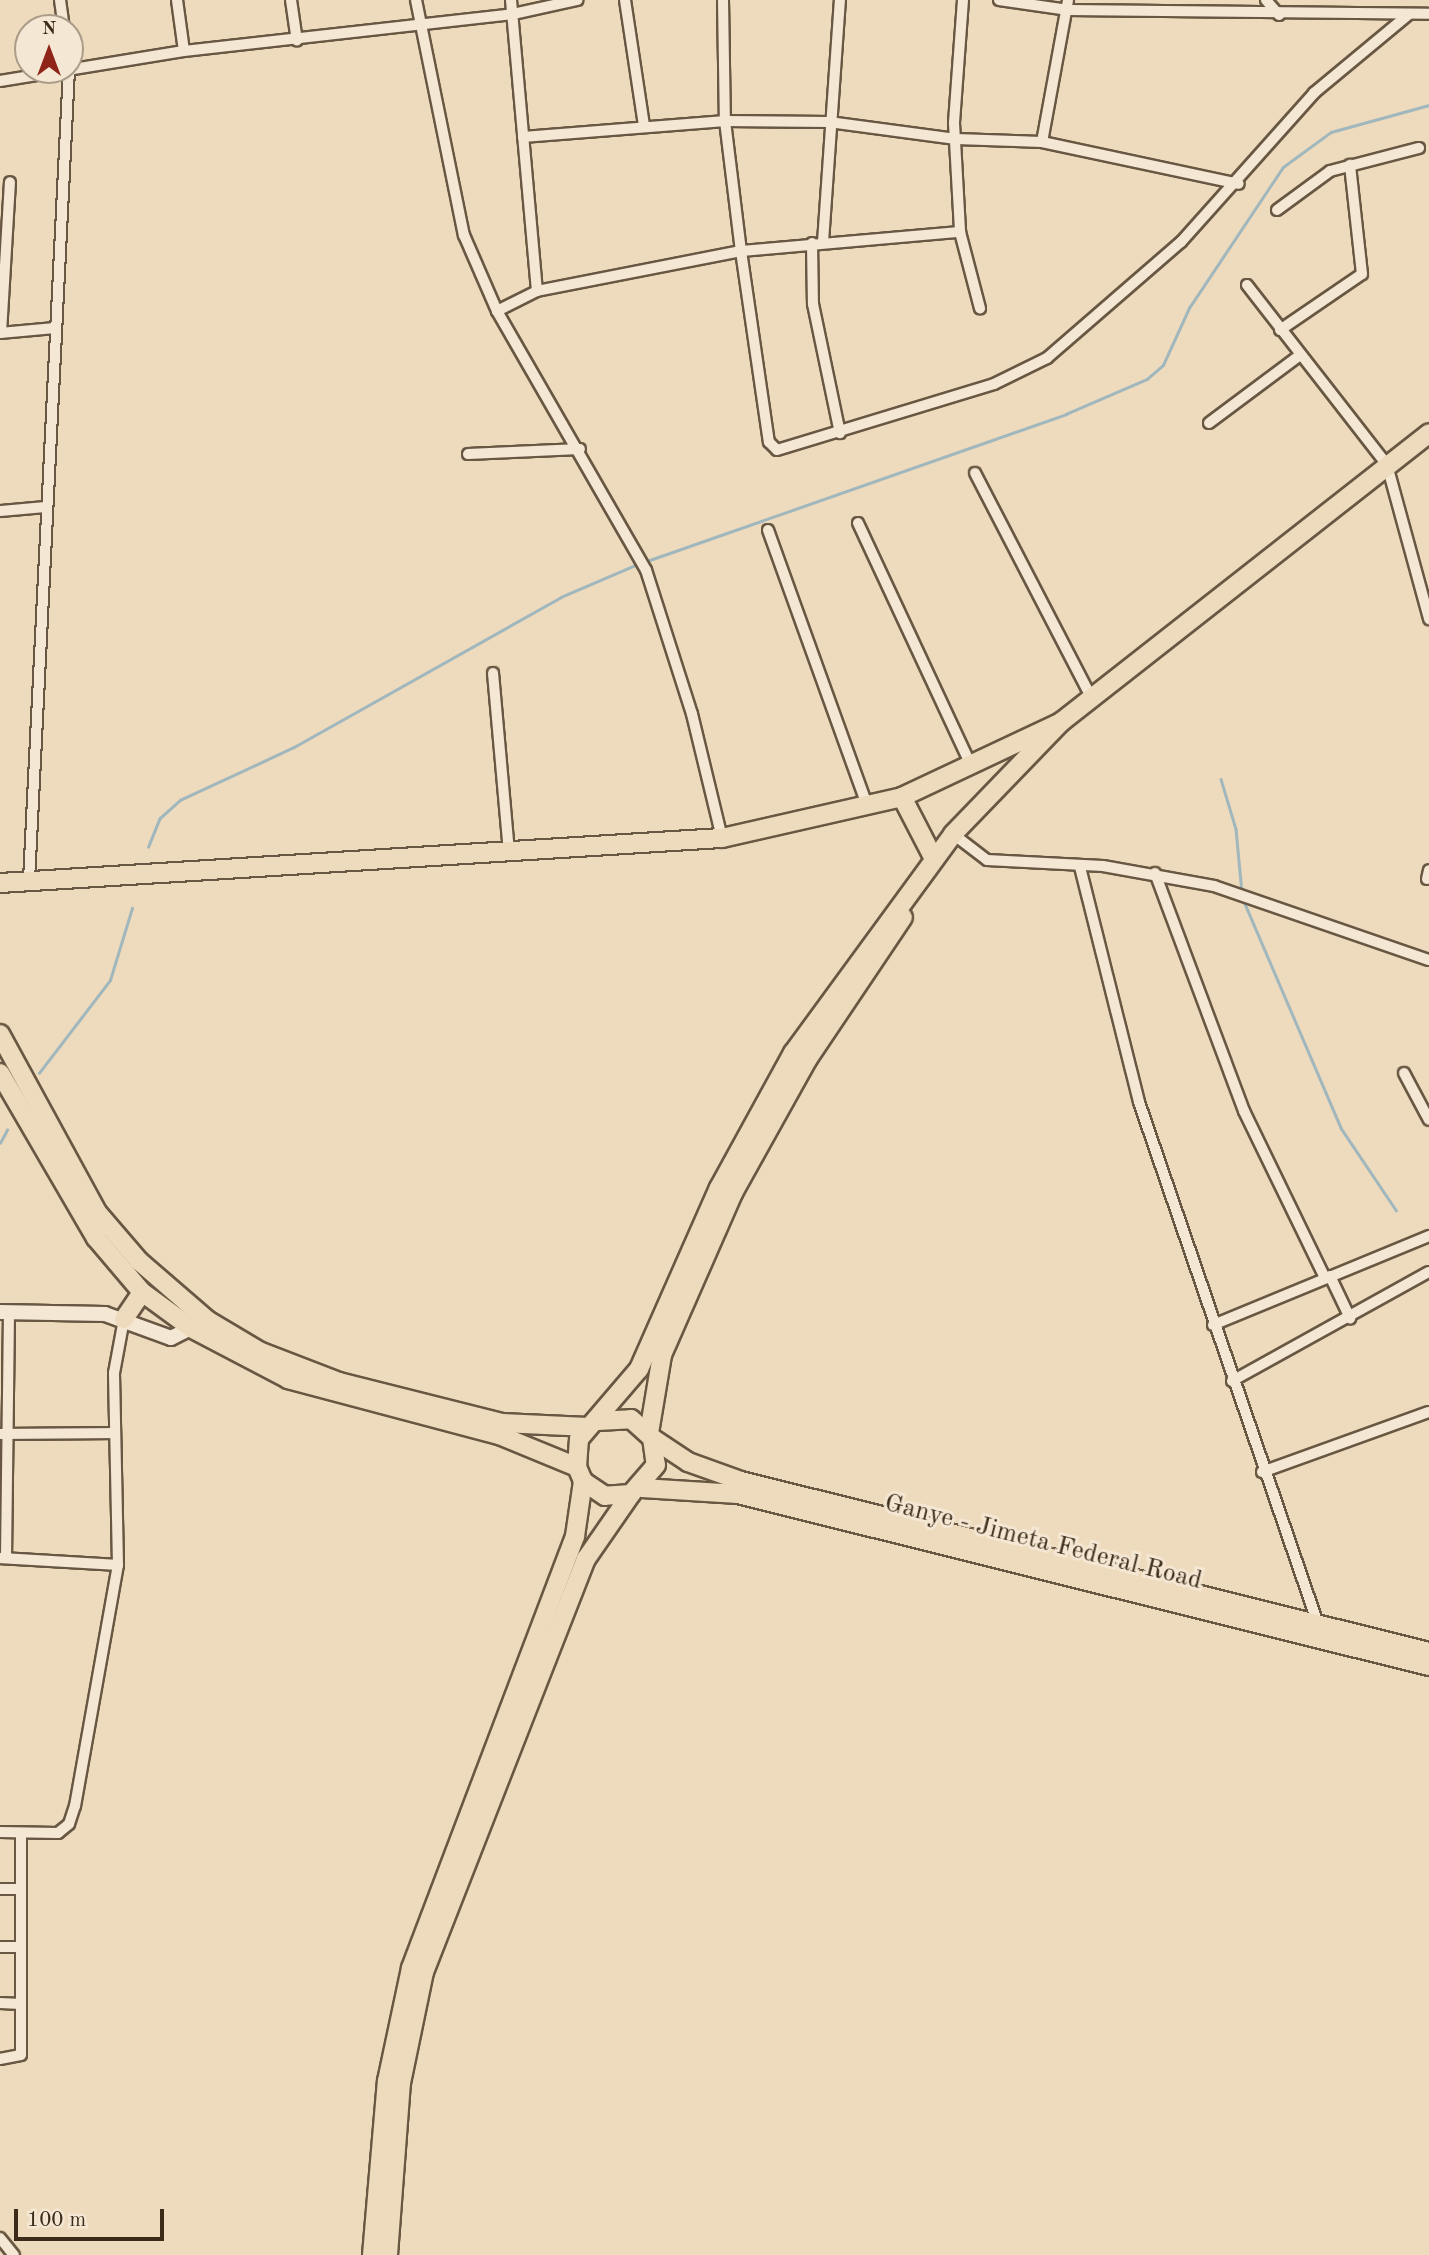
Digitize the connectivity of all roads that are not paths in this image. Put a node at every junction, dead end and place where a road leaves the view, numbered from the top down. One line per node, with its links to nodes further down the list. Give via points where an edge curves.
1 (177, 0): 19 (street)
2 (291, 0): 18 (street)
3 (416, 0): 17 (street)
4 (511, 0): 13 (street)
5 (576, 0): 13 (street)
6 (625, 0): 24 (street)
7 (723, 0): 22 (street)
8 (840, 0): 23 (street)
9 (963, 0): 26 (street)
10 (999, 0): 12 (street)
11 (1266, 0): 14 (street)
12 (1068, 5): 14 (street); 27 (street)
13 (513, 14): 17 (street); 25 (street)
14 (1279, 15): 15 (street)
15 (1408, 15): 16 (street); 31 (street, via 1314,93)
16 (1429, 15)
17 (420, 23): 18 (street); 39 (street, via 453,196)
18 (297, 41): 19 (street)
19 (184, 51): 20 (street)
20 (84, 68)
21 (68, 84): 40 (street)
22 (725, 121): 23 (street); 24 (street); 35 (street)
23 (829, 122): 26 (street); 34 (street)
24 (644, 125): 25 (street)
25 (523, 137): 37 (street)
26 (956, 139): 27 (street); 33 (street)
27 (1042, 142): 31 (street)
28 (1419, 148): 29 (street)
29 (1350, 165): 32 (street, via 1330,171); 41 (street, via 1362,274)
30 (10, 181): 42 (street)
31 (1239, 184): 45 (street, via 1096,321 1047,358 994,384)
32 (1277, 209)
33 (960, 232): 34 (street); 38 (street)
34 (818, 243): 35 (street); 45 (street, via 813,304)
35 (741, 251): 37 (street); 45 (street, via 772,449)
36 (1247, 285): 41 (street)
37 (537, 291): 39 (street)
38 (980, 308)
39 (498, 311): 47 (street)
40 (55, 328): 42 (street); 51 (street)
41 (1280, 330): 43 (street)
42 (0, 333)
43 (1299, 356): 44 (street); 49 (street)
44 (1209, 424)
45 (840, 433)
46 (1429, 433): 49 (main road)
47 (580, 449): 48 (street); 63 (street, via 646,570 692,714)
48 (468, 454)
49 (1387, 465): 55 (street); 57 (main road)
50 (975, 473): 57 (street)
51 (46, 507): 52 (street); 69 (street)
52 (0, 511)
53 (858, 523): 59 (street)
54 (768, 530): 61 (street)
55 (1429, 619)
56 (493, 673): 64 (street)
57 (1091, 697): 58 (main road)
58 (1062, 722): 59 (main road); 62 (main road)
59 (971, 768): 60 (main road)
60 (902, 797): 61 (main road); 65 (main road)
61 (868, 808): 63 (main road)
62 (953, 834): 65 (main road); 66 (street, via 987,860)
63 (722, 838): 64 (main road)
64 (509, 854): 69 (main road)
65 (934, 859): 67 (main road)
66 (1080, 867): 68 (street); 84 (street, via 1139,1102)
67 (922, 873): 88 (main road, via 787,1064 719,1188 639,1369); 91 (main road, via 906,913 807,1060 733,1193 662,1354)
68 (1155, 873): 71 (street, via 1214,886); 79 (street, via 1244,1111)
69 (29, 881): 70 (main road)
70 (0, 883)
71 (1429, 960)
72 (0, 1034): 88 (main road, via 97,1212 159,1281 207,1320 261,1352 339,1382 502,1423)
73 (0, 1073): 80 (main road, via 66,1195)
74 (1404, 1073): 75 (street)
75 (1429, 1120)
76 (1426, 1237): 77 (street); 79 (street)
77 (1429, 1250)
78 (1429, 1272): 82 (street)
79 (1328, 1277): 82 (street); 84 (street)
80 (142, 1292): 83 (main road); 85 (main road)
81 (5, 1312): 83 (street); 90 (street)
82 (1350, 1318): 86 (street)
83 (124, 1319): 85 (street, via 171,1338); 89 (street, via 115,1362)
84 (1213, 1325): 86 (street)
85 (191, 1328): 93 (main road, via 288,1379 499,1436)
86 (1232, 1381): 92 (street)
87 (1429, 1412): 92 (street)
88 (593, 1424): 91 (main road, via 620,1416); 93 (main road, via 577,1446)
89 (115, 1433): 90 (street); 96 (street)
90 (4, 1434): 95 (street)
91 (651, 1436): 94 (main road, via 656,1465); 97 (main road, Ganye - Jimeta Federal Road, via 688,1462 741,1481)
92 (1262, 1472): 97 (street)
93 (580, 1474): 94 (main road, via 605,1496); 111 (main road, via 575,1536 411,1968 387,2081)
94 (636, 1491): 99 (main road, Ganye - Jimeta Federal Road, via 750,1497); 112 (main road, via 586,1559 424,1972 401,2082)
95 (3, 1558): 96 (street)
96 (118, 1565): 101 (street, via 69,1824 58,1833)
97 (1318, 1624): 98 (main road, Ganye - Jimeta Federal Road)
98 (1429, 1652)
99 (1429, 1666)
100 (0, 1832): 101 (street)
101 (21, 1833): 103 (street)
102 (0, 1889): 103 (street)
103 (20, 1889): 105 (street)
104 (0, 1947): 105 (street)
105 (20, 1947): 107 (street)
106 (0, 2003): 107 (street)
107 (21, 2004): 108 (street, via 21,2055)
108 (0, 2059)
109 (0, 2238): 110 (street)
110 (14, 2255)
111 (372, 2255)
112 (388, 2255)

